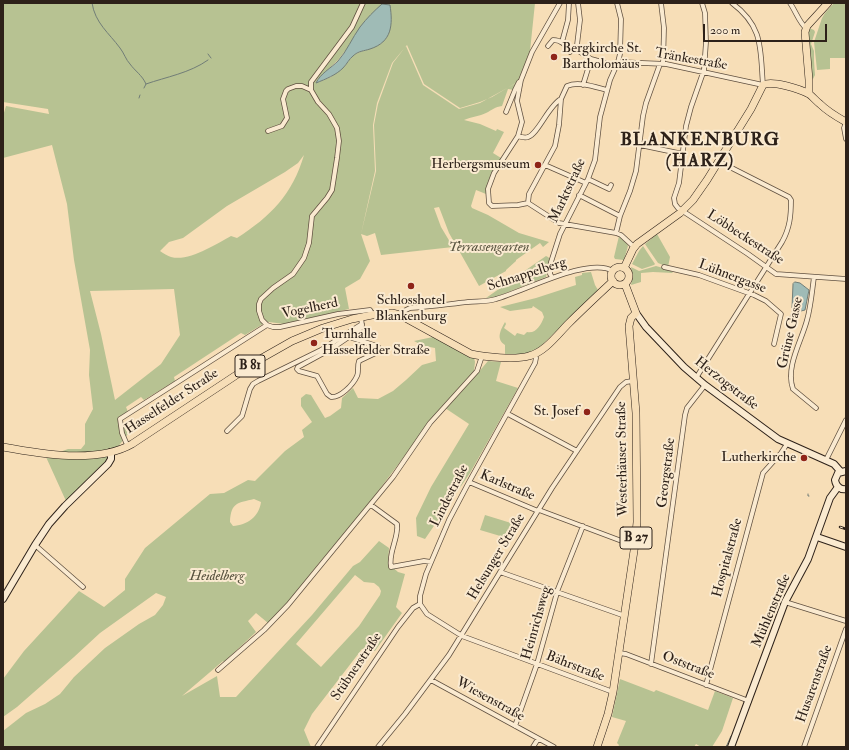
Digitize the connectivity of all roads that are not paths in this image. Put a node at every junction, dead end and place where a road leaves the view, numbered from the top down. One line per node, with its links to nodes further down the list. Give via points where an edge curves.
1 (363, 3): 22 (street, via 352,27 310,82)
2 (560, 3): 19 (street, via 532,52)
3 (569, 3): 12 (street, via 568,20)
4 (578, 3): 15 (street, via 580,20 577,45 580,52)
5 (618, 3): 16 (street, Marktstraße, via 621,19)
6 (661, 3): 17 (street, via 664,28)
7 (702, 3): 18 (street, via 706,42)
8 (732, 3): 21 (street, via 749,18 758,34)
9 (790, 3): 11 (street)
10 (828, 3): 11 (main road)
11 (806, 28): 24 (main road, via 804,37)
12 (562, 42): 13 (street, via 553,40); 14 (street)
13 (548, 46)
14 (570, 52)
15 (591, 59): 16 (street, Tränkestraße); 20 (street)
16 (617, 64): 17 (street, Tränkestraße); 23 (street, Marktstraße)
17 (662, 64): 18 (street, Tränkestraße); 31 (street, via 646,103)
18 (704, 72): 21 (street, Tränkestraße); 32 (street, via 686,126)
19 (521, 80): 26 (street); 29 (street, via 517,100 522,122)
20 (583, 85): 23 (street); 25 (street, via 567,86)
21 (764, 85): 24 (main road, via 777,84); 33 (main road)
22 (311, 90): 28 (street, via 302,86 288,89 283,95 287,112 285,123); 58 (street, Vogelherd, via 337,128 339,141 334,181 327,198 312,216 309,243 301,264 293,274 261,299 259,311)
23 (607, 90): 35 (street, Marktstraße, via 600,118 595,160)
24 (809, 94): 27 (main road, via 830,113)
25 (561, 99): 29 (street, via 532,135); 34 (street, via 557,138)
26 (506, 112)
27 (846, 122): 30 (street)
28 (268, 131)
29 (518, 136): 38 (street, via 494,173 488,189 488,203 492,206)
30 (846, 139)
31 (640, 145): 32 (street); 40 (street, via 631,189)
32 (683, 154): 39 (street, Löbbeckestraße, via 674,198 675,204)
33 (718, 161): 39 (main road, via 705,184); 45 (street, via 790,198 788,231)
34 (545, 165): 35 (street); 38 (street, via 529,194)
35 (587, 181): 36 (street, via 609,189); 37 (street, Marktstraße)
36 (612, 185)
37 (579, 196): 40 (street); 41 (street, Marktstraße)
38 (528, 203): 41 (street, via 553,220)
39 (683, 210): 43 (main road); 45 (street, Löbbeckestraße)
40 (620, 216): 42 (street)
41 (564, 224): 42 (street); 48 (street, Marktstraße, via 551,262)
42 (616, 233): 43 (street)
43 (634, 247): 46 (main road)
44 (664, 267): 53 (street, Lühnergasse, via 699,275)
45 (766, 267): 49 (street, Löbbeckestraße, via 776,274); 53 (street)
46 (624, 268): 47 (main road); 52 (main road, via 629,276)
47 (613, 271): 48 (street, Schnappelberg, via 596,267); 51 (main road)
48 (552, 277): 56 (street, Schnappelberg, via 496,299 410,308)
49 (814, 277): 50 (street, Löbbeckestraße); 66 (street, Grüne Gasse, via 810,309 794,358 792,375 793,389)
50 (846, 279)
51 (613, 281): 52 (main road, via 619,285); 61 (main road, Hasselfelder Straße / B 81, via 549,343)
52 (625, 284): 54 (main road, Herzogstraße)
53 (750, 294): 60 (street, Lühnergasse, via 766,301 781,314); 63 (street)
54 (636, 313): 63 (street, Herzogstraße, via 671,354); 64 (main road, Westerhäuser Straße / B 27, via 631,318 629,326)
55 (373, 315): 56 (main road, Hasselfelder Straße / B 81, via 389,313); 57 (main road, Hasselfelder Straße / B 81); 58 (street, Vogelherd, via 370,310 360,310 280,327)
56 (401, 316): 62 (main road, Hasselfelder Straße / B 81, via 462,350)
57 (362, 321): 59 (street, via 361,328); 69 (street, via 320,350 253,384 242,416); 72 (main road, Hasselfelder Straße / B 81, via 317,330 278,348)
58 (267, 325): 72 (street, Hasselfelder Straße, via 120,419)
59 (351, 336): 59 (street, via 297,369 317,376 331,397 343,393 356,378 358,361 380,351 377,346)
60 (774, 344)
61 (534, 354): 62 (main road, Hasselfelder Straße / B 81, via 518,358); 67 (street, Lindestraße, via 535,363)
62 (482, 356): 80 (street, via 477,370 430,424)
63 (696, 378): 65 (street, Herzogstraße)
64 (633, 381): 73 (street, Helsunger Straße, via 626,382 620,387); 84 (main road, Westerhäuser Straße / B 27, via 638,472 638,522)
65 (705, 385): 70 (street, Herzogstraße, via 768,433); 100 (street, Georgstraße, via 687,408 685,415)
66 (816, 408)
67 (508, 414): 73 (street); 77 (street, Lindestraße)
68 (846, 420): 75 (street)
69 (227, 431)
70 (787, 444): 75 (street, Herzogstraße); 103 (street, Hospitalstraße, via 763,472)
71 (3, 447): 74 (main road, Hasselfelder Straße / B 81, via 66,454 90,455)
72 (128, 447): 74 (main road, Hasselfelder Straße / B 81)
73 (577, 451): 81 (street, Helsunger Straße)
74 (111, 452): 85 (street, via 108,464 58,514)
75 (826, 460): 76 (street, Herzogstraße)
76 (843, 471): 78 (street, Mühlenstraße, via 835,478)
77 (469, 482): 81 (street, Karlstraße); 87 (street, Lindestraße)
78 (838, 487): 79 (street); 83 (street, Mühlenstraße, via 830,498)
79 (846, 489)
80 (371, 504): 87 (street, via 397,524 390,566); 101 (street, via 288,605)
81 (538, 510): 82 (street, Karlstraße); 88 (street, Helsunger Straße)
82 (583, 526): 84 (street, Karlstraße); 90 (street, Heinrichsweg)
83 (817, 537): 86 (street); 92 (street, Mühlenstraße, via 805,566)
84 (635, 544): 94 (main road, Westerhäuser Straße / B 27)
85 (35, 545): 89 (street); 91 (street)
86 (846, 547)
87 (431, 562): 93 (street, Lindestraße, via 422,586)
88 (500, 572): 90 (street); 97 (street, Helsunger Straße)
89 (83, 587)
90 (557, 593): 94 (street); 99 (street, Heinrichsweg)
91 (3, 599)
92 (785, 602): 95 (street); 105 (street, Mühlenstraße)
93 (420, 604): 97 (street, via 427,614); 108 (street, Stübnerstraße, via 413,608 398,627)
94 (625, 616): 98 (main road, Westerhäuser Straße / B 27)
95 (846, 621)
96 (846, 629): 114 (street, Husarenstraße)
97 (462, 636): 99 (street, Bährstraße); 102 (street, Helsunger Straße)
98 (619, 653): 100 (street, Oststraße); 104 (main road, Westerhäuser Straße / B 27)
99 (537, 664): 104 (street, Bährstraße); 106 (street, Heinrichsweg)
100 (651, 664): 103 (street, Oststraße)
101 (218, 670)
102 (431, 680): 106 (street, Wiesenstraße); 109 (street, Helsunger Straße)
103 (706, 685): 105 (street, Oststraße)
104 (613, 692): 112 (main road, Westerhäuser Straße / B 27)
105 (748, 701): 113 (street, Mühlenstraße)
106 (515, 726): 107 (street, Wiesenstraße)
107 (538, 739): 110 (street); 111 (street, Wiesenstraße)
108 (317, 747)
109 (378, 747)
110 (533, 747)
111 (554, 747)
112 (597, 747)
113 (731, 747)
114 (804, 747)

